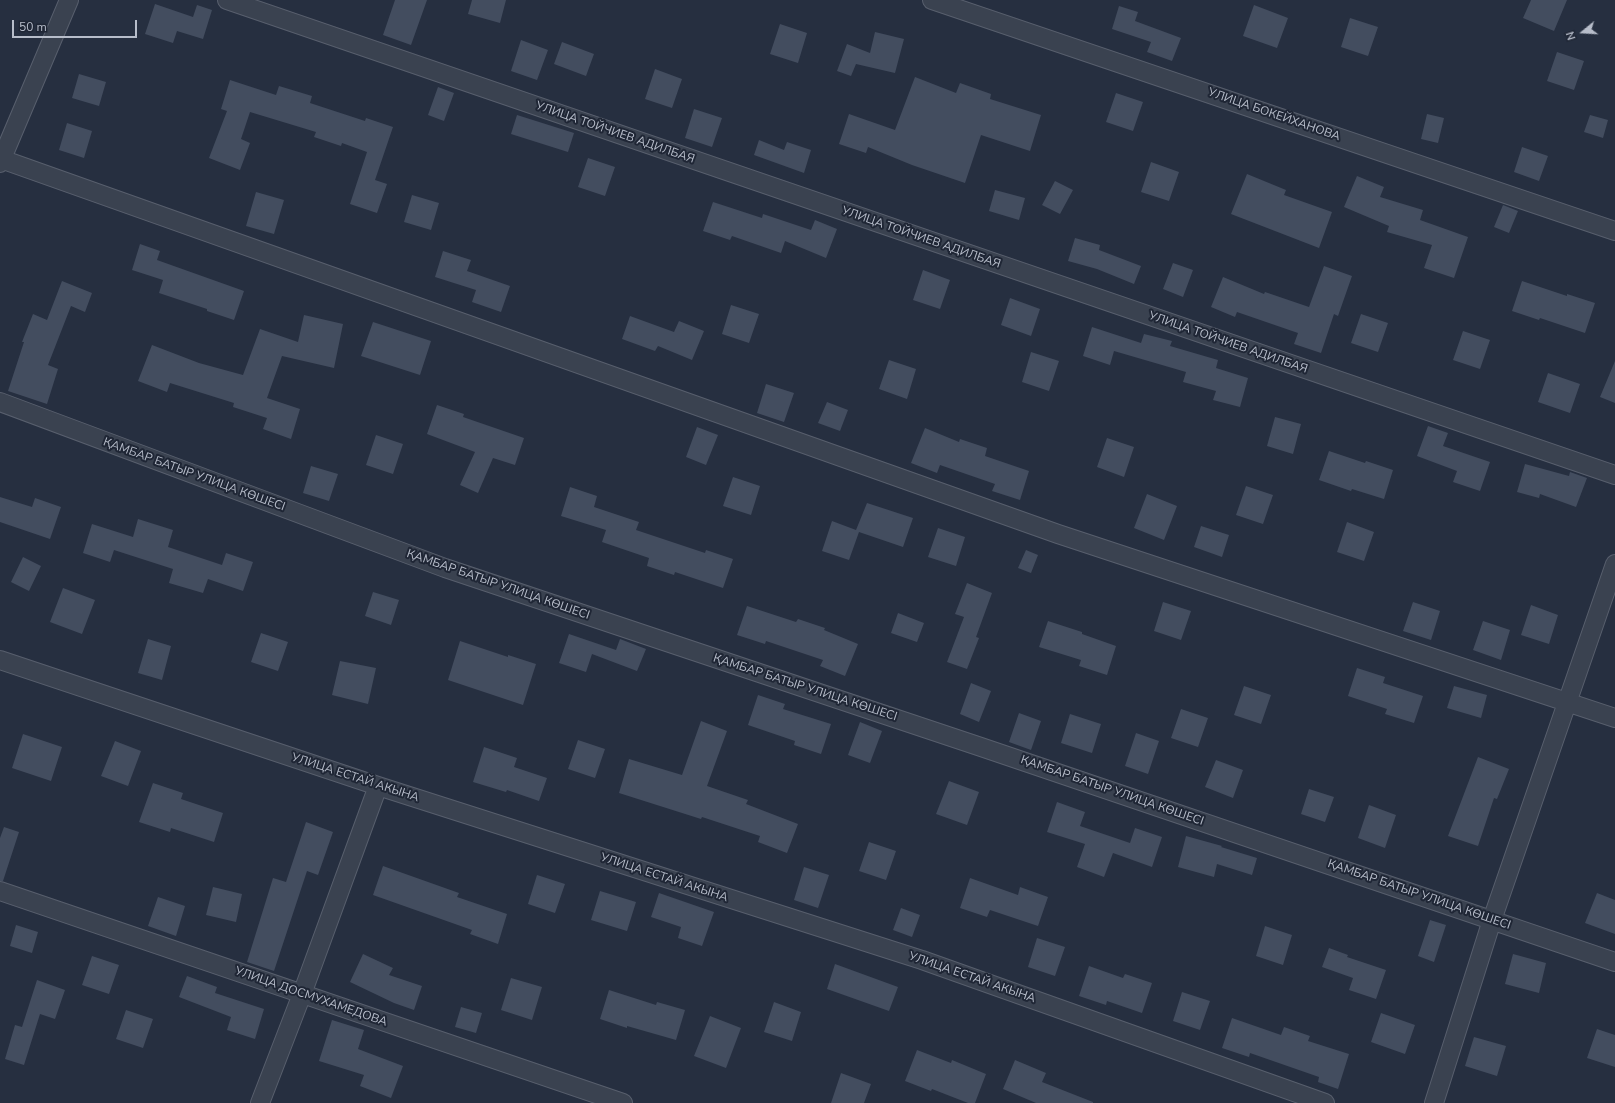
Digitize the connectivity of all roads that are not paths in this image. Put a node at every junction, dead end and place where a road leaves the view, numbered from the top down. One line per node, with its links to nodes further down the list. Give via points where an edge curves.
1 (69, 0): 4 (street)
2 (227, 0): 7 (street, УЛИЦА ТОЙЧИЕВ АДИЛБАЯ)
3 (932, 0): 5 (street, УЛИЦА БОКЕЙХАНОВА)
4 (1, 161): 10 (street, via 1058,534)
5 (1615, 231)
6 (0, 402): 14 (street, ҚАМБАР БАТЫР УЛИЦА КӨШЕСІ, via 445,568)
7 (1615, 475)
8 (1615, 564): 10 (street)
9 (0, 660): 12 (street, УЛИЦА ЕСТАЙ АКЫНА)
10 (1567, 702): 11 (street); 14 (street)
11 (1615, 718)
12 (378, 786): 16 (street); 19 (street, УЛИЦА ЕСТАЙ АКЫНА, via 922,960)
13 (0, 891): 16 (street, УЛИЦА ДОСМУХАМЕДОВА)
14 (1492, 920): 15 (street, ҚАМБАР БАТЫР УЛИЦА КӨШЕСІ); 20 (street)
15 (1615, 962)
16 (302, 994): 17 (street); 18 (street, УЛИЦА ДОСМУХАМЕДОВА)
17 (260, 1103)
18 (623, 1103)
19 (1325, 1103)
20 (1434, 1103)

